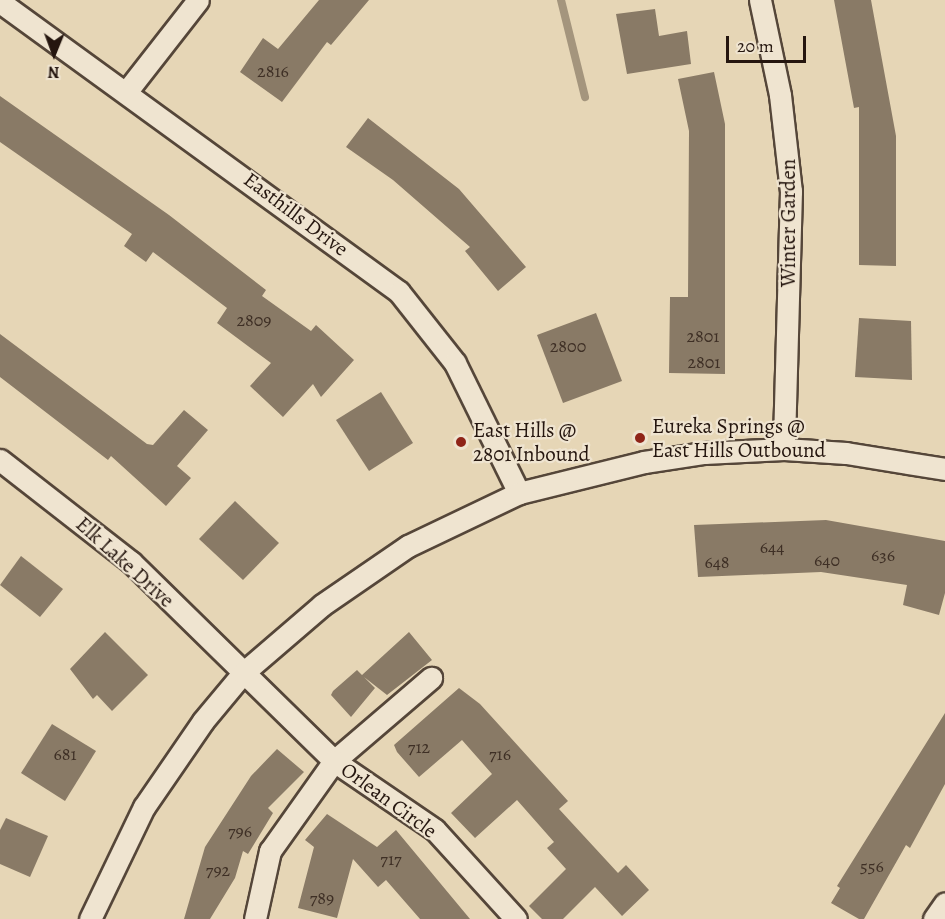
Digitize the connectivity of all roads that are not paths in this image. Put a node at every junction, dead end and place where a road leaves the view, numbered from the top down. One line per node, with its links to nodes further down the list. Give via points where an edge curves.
1 (198, 0): 4 (street)
2 (760, 0): 5 (street, Winter Garden, via 782,107 790,191)
3 (0, 2): 4 (street, Easthills Drive)
4 (127, 91): 8 (street, Easthills Drive, via 399,292 455,363)
5 (784, 449): 7 (street, via 895,458); 8 (street, via 644,462)
6 (0, 460): 9 (street, Elk Lake Drive, via 130,562)
7 (945, 469)
8 (519, 493): 9 (street, via 408,546 361,576)
9 (243, 673): 11 (street, Orlean Circle); 13 (street, via 203,721 144,807)
10 (431, 678): 11 (street, Orlean Circle)
11 (334, 761): 14 (street, Orlean Circle, via 270,851); 15 (street, Orlean Circle, via 435,830)
12 (945, 903): 16 (street)
13 (90, 919)
14 (255, 919)
15 (516, 919)
16 (934, 919)

